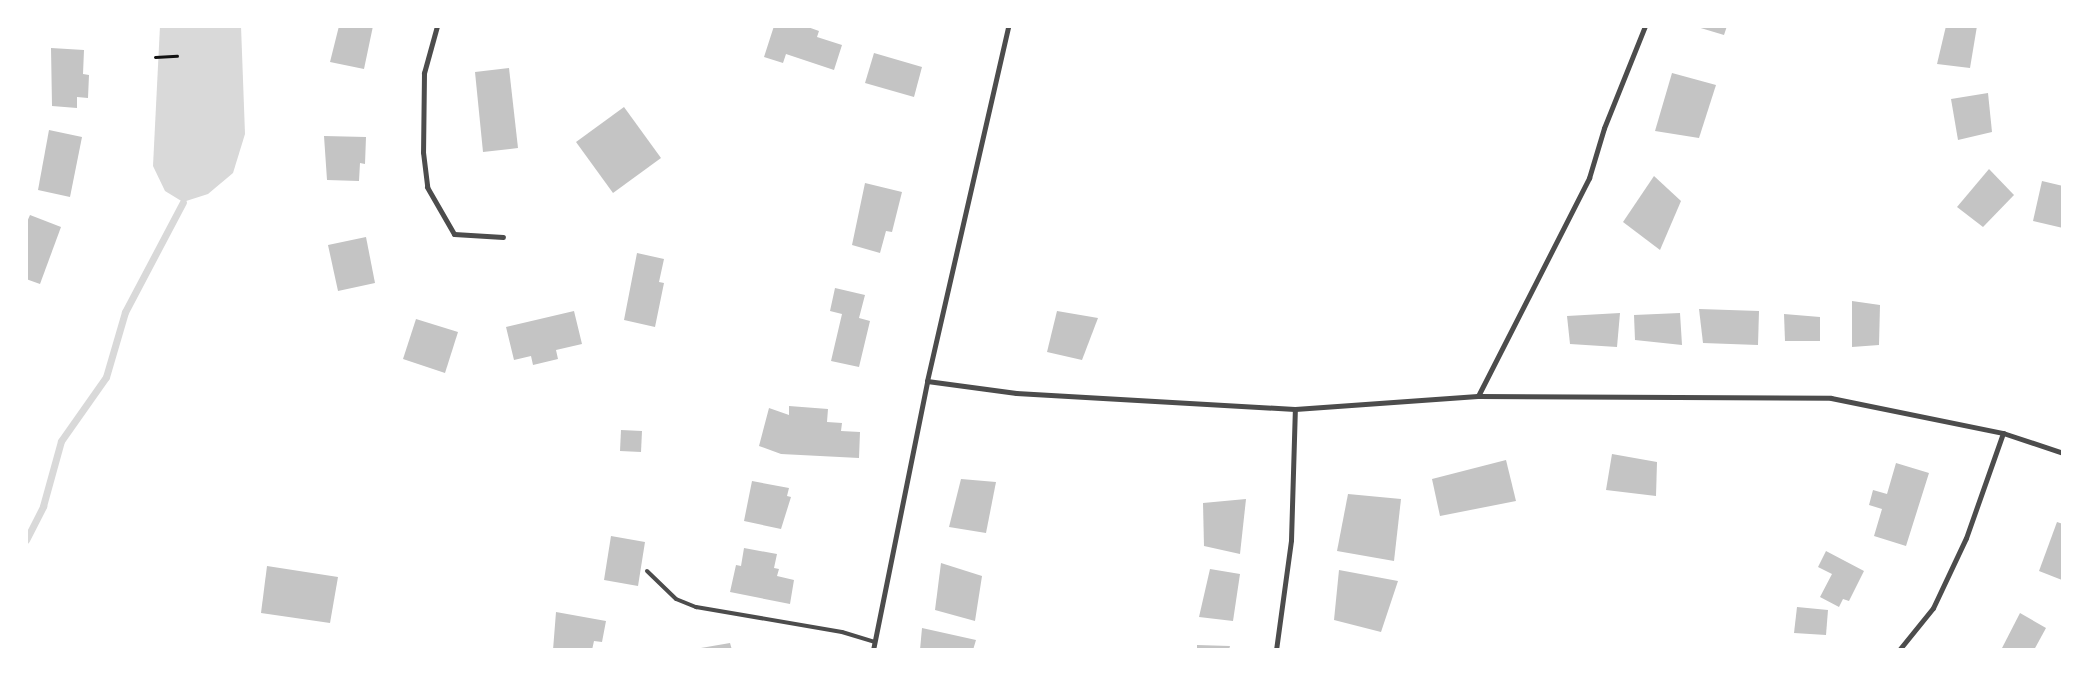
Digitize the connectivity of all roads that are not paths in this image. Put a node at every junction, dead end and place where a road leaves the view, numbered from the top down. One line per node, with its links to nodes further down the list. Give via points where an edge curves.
1 (437, 26): 4 (street, via 424,73 423,152 427,186 454,234)
2 (1008, 26): 5 (street)
3 (1644, 26): 6 (street, via 1604,128 1589,178)
4 (503, 237)
5 (928, 381): 7 (street, via 1016,393); 11 (street)
6 (1478, 396): 7 (street); 8 (street, via 1832,398)
7 (1295, 409): 13 (street, via 1291,540)
8 (2004, 433): 9 (street); 14 (street, via 1966,538 1933,608)
9 (2063, 453)
10 (647, 571): 11 (lane, via 676,599 696,607 842,632)
11 (875, 642): 12 (street)
12 (873, 650)
13 (1276, 650)
14 (1899, 650)

